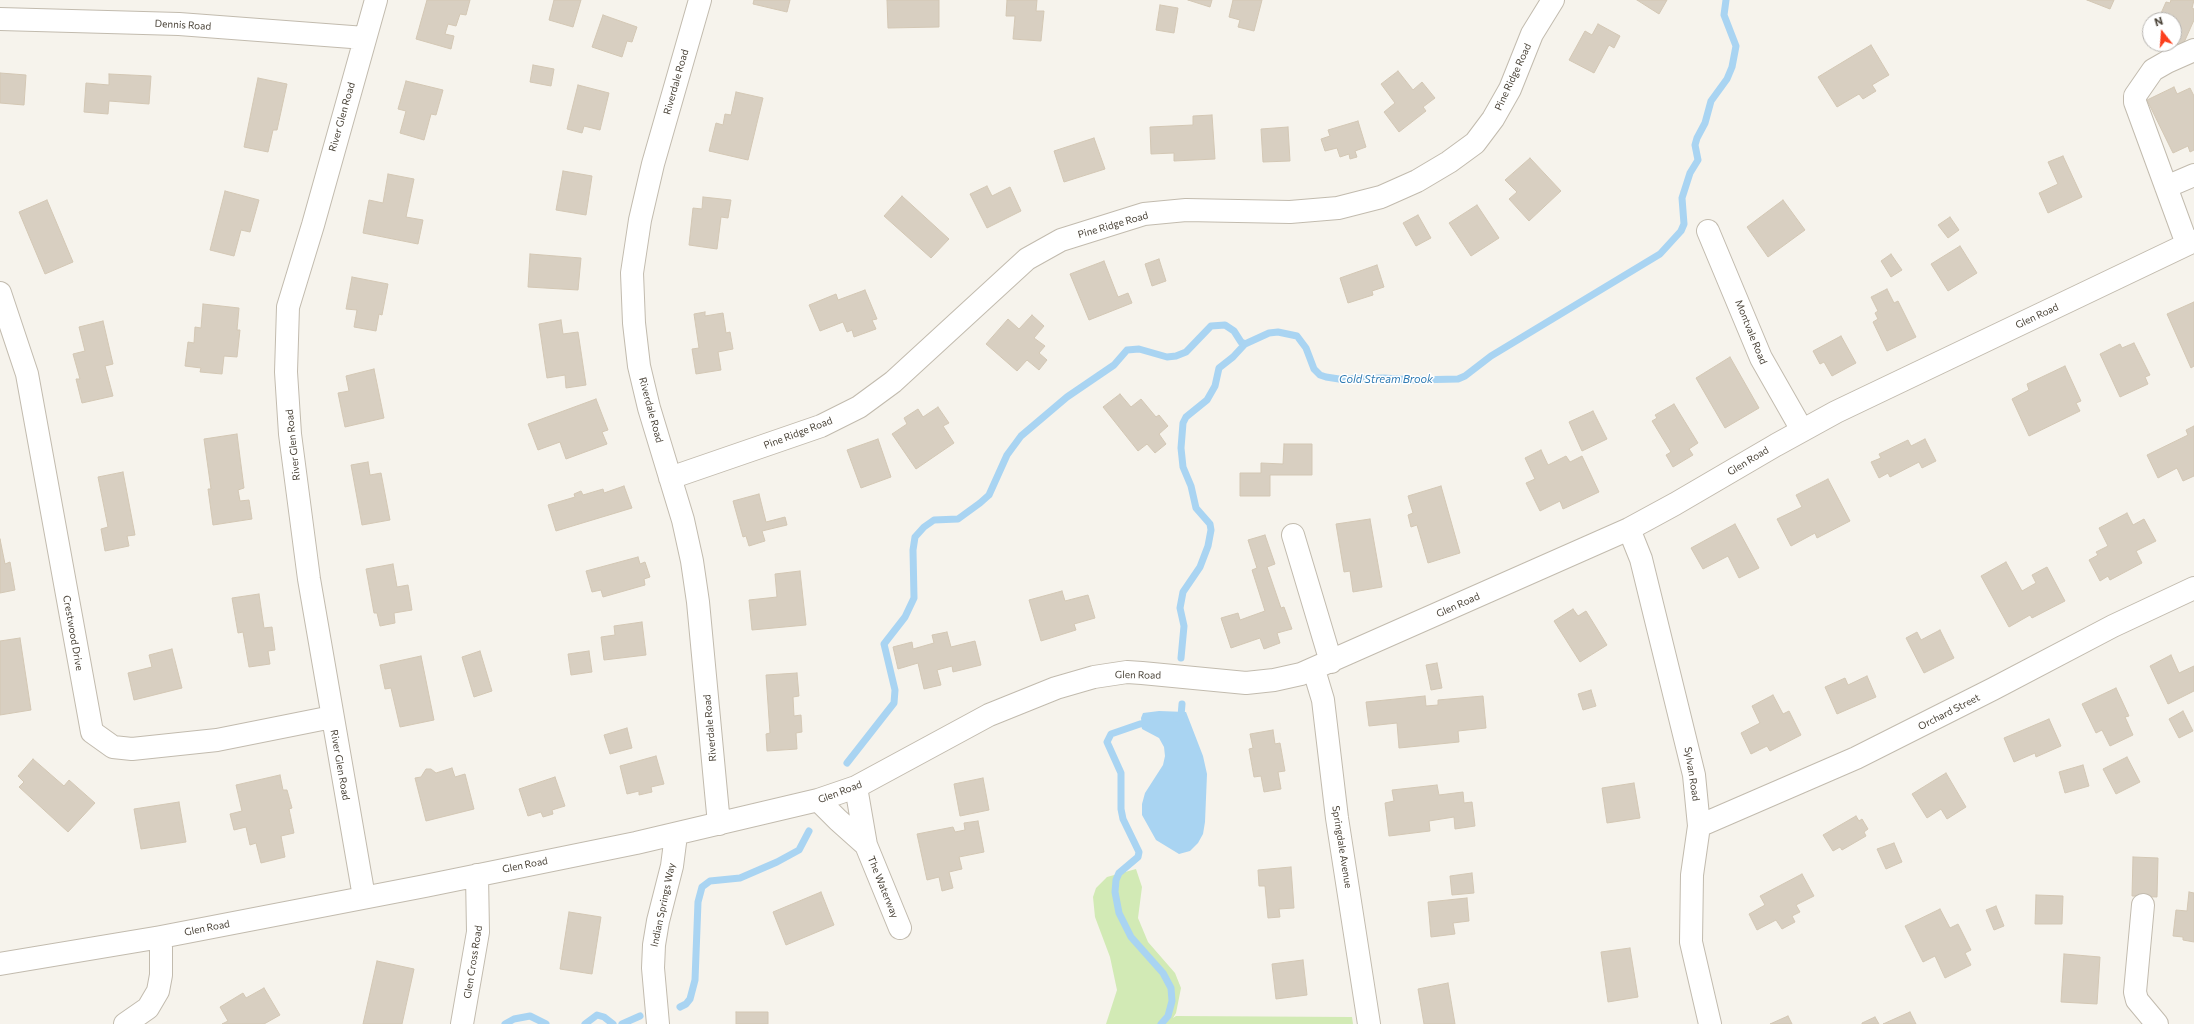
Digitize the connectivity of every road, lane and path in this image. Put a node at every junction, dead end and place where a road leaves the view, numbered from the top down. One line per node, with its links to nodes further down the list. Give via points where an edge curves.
1 (376, 0): 5 (street, River Glen Road)
2 (700, 0): 13 (street, Riverdale Road, via 653,164 640,220 632,274 639,366 648,408)
3 (1553, 0): 13 (street, Pine Ridge Road, via 1532,34 1510,89 1493,119 1475,143 1417,181 1381,197 1338,208 1290,212 1186,210 1144,214 1061,240 1027,259 893,382 859,407 821,426)
4 (0, 19): 5 (street, Dennis Road, via 179,24)
5 (365, 38): 18 (street, River Glen Road, via 288,307 286,372 290,434 309,579)
6 (2194, 50): 8 (street, via 2153,70 2135,96)
7 (2194, 175): 8 (street)
8 (2166, 187): 10 (street)
9 (1708, 230): 12 (street, Montvale Road, via 1761,358)
10 (2190, 243): 12 (street, Glen Road)
11 (0, 293): 18 (street, Crestwood Drive, via 27,374 92,732 113,746 132,749 217,740)
12 (1802, 430): 14 (street, Glen Road, via 1676,504)
13 (670, 478): 21 (street, Riverdale Road, via 683,520 698,602)
14 (1628, 529): 17 (street, Glen Road); 22 (street, Sylvan Road, via 1641,559 1690,757)
15 (1293, 535): 17 (street, Springdale Avenue)
16 (2194, 588): 22 (street, Orchard Street, via 2113,626 1856,758)
17 (1323, 666): 19 (street, Glen Road, via 1289,678 1246,683 1127,672 1094,677 1056,688 989,715); 34 (street, Springdale Avenue, via 1323,700 1337,818)
18 (332, 717): 26 (street, River Glen Road)
19 (856, 787): 20 (street, Glen Road); 24 (street, The Waterway)
20 (818, 800): 21 (street, Glen Road); 24 (street, The Waterway)
21 (719, 824): 23 (street, Glen Road)
22 (1699, 826): 35 (street, Sylvan Road, via 1692,875 1691,942)
23 (676, 834): 25 (street, Glen Road); 33 (street, Indian Springs Way, via 672,866 654,945)
24 (866, 845): 28 (street, The Waterway)
25 (477, 875): 26 (street, Glen Road); 32 (street, Glen Cross Road, via 478,932)
26 (364, 897): 29 (street, Glen Road)
27 (2143, 905): 36 (street, via 2135,992 2137,1000)
28 (900, 928)
29 (161, 937): 30 (street, Glen Road); 31 (street, via 161,975 158,991 144,1012)
30 (0, 964)
31 (125, 1024)
32 (462, 1024)
33 (658, 1024)
34 (1369, 1024)
35 (1710, 1024)
36 (2158, 1024)

